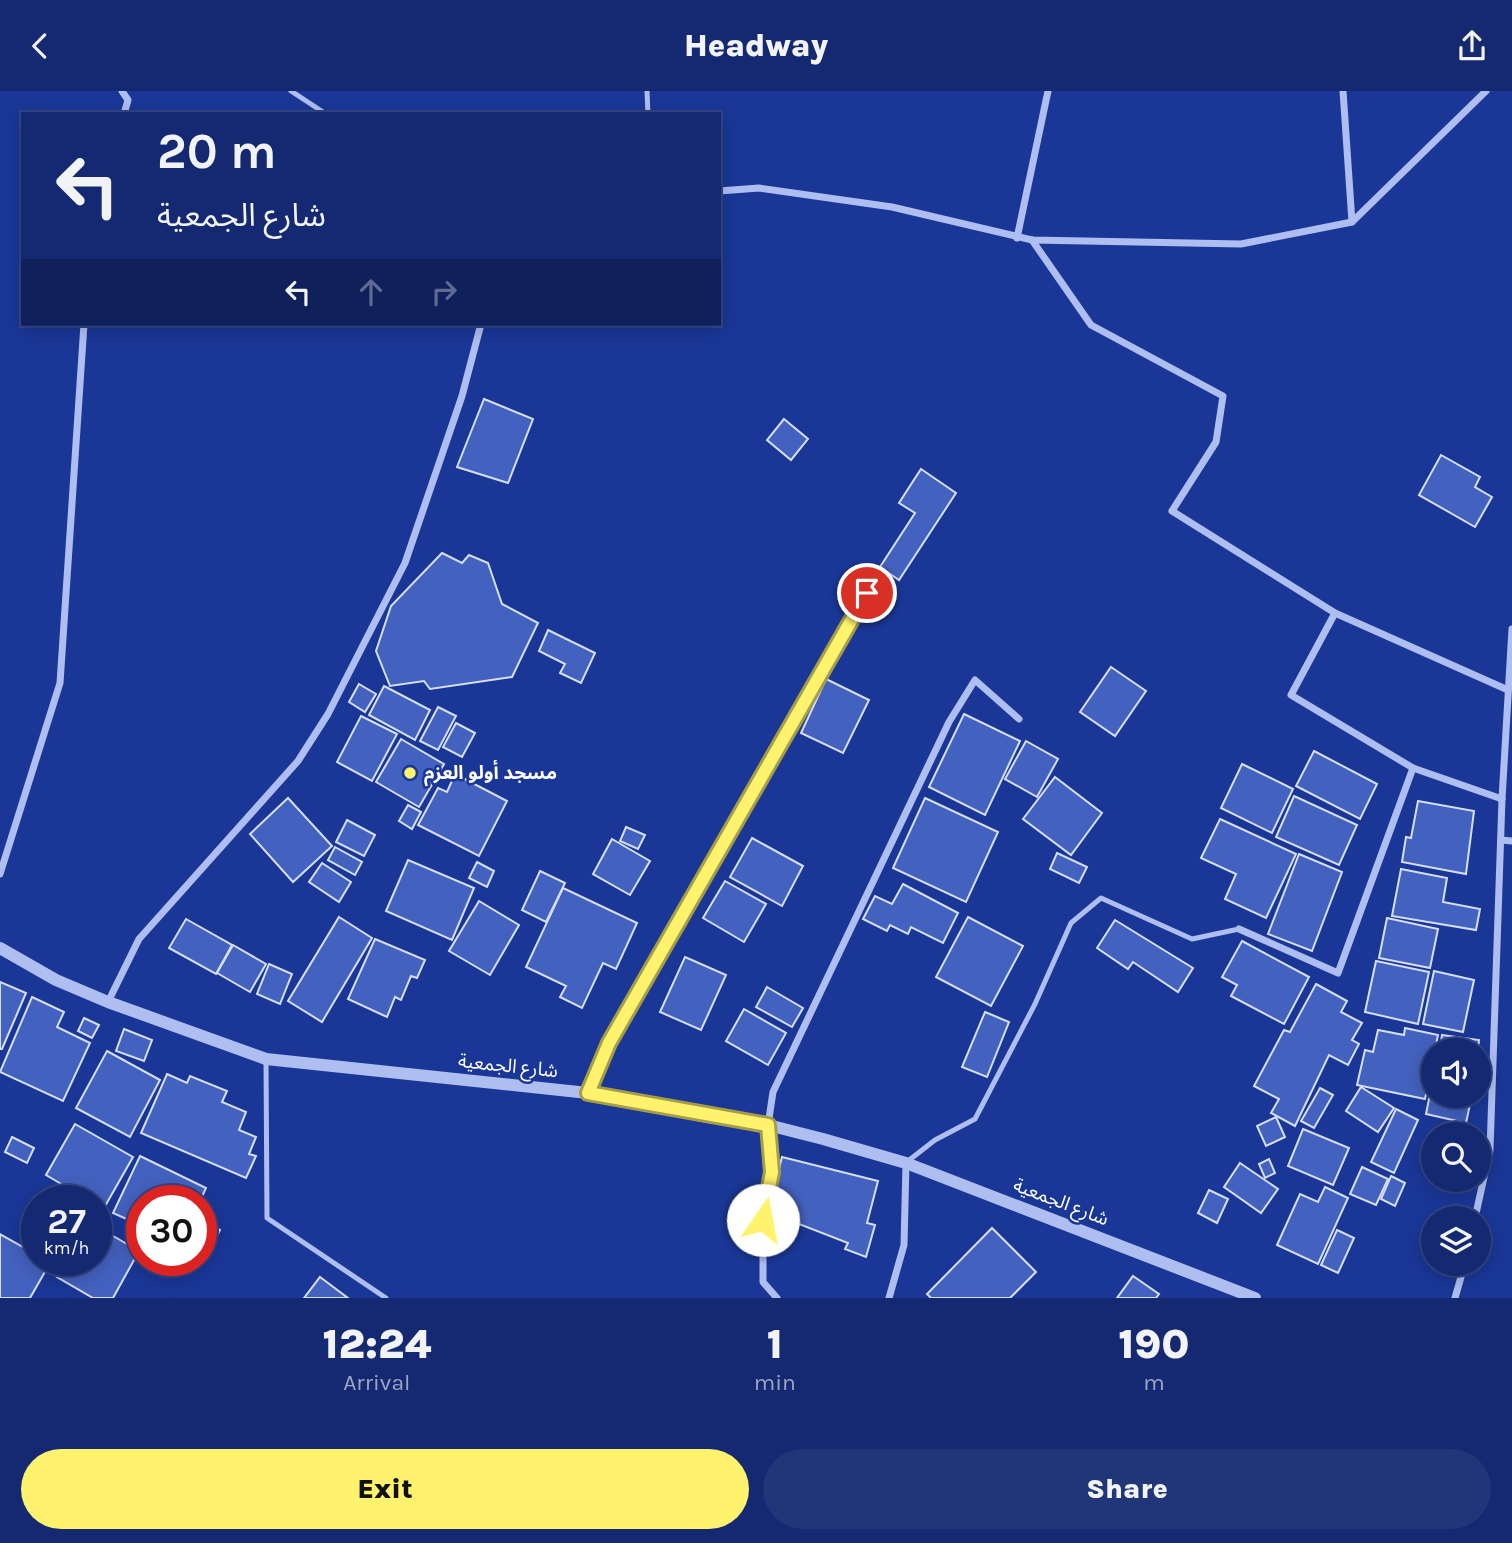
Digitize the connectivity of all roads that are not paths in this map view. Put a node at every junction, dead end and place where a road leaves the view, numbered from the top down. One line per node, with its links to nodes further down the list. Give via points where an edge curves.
1 (122, 91): 7 (street, via 128,100)
2 (291, 91): 8 (lane)
3 (647, 91): 9 (lane)
4 (1048, 91): 12 (street)
5 (1343, 91): 11 (street)
6 (1486, 91): 11 (street)
7 (125, 112)
8 (323, 112)
9 (648, 112)
10 (721, 191): 12 (street, via 759,188 892,207)
11 (1352, 222): 13 (street, via 1241,244)
12 (1017, 238): 13 (street)
13 (1032, 240): 17 (street, via 1091,325 1223,395 1216,442 1172,511)
14 (84, 326): 25 (street, via 60,683)
15 (480, 326): 28 (street, via 462,396 405,563 328,713 298,761 139,939)
16 (867, 593): 30 (street, via 616,1031)
17 (1335, 613): 19 (street); 21 (street, via 1291,695)
18 (1512, 629): 19 (street)
19 (1508, 689): 22 (street)
20 (1019, 719): 31 (street, via 975,680 949,722 773,1091)
21 (1413, 768): 22 (street); 26 (street, via 1338,973)
22 (1502, 799): 23 (street)
23 (1501, 840): 24 (street); 33 (street, via 1490,1150)
24 (1512, 841)
25 (0, 874)
26 (1239, 929): 32 (lane, via 1192,939 1101,898 1071,923 1035,1005 975,1119 935,1140)
27 (0, 948): 28 (street, شارع الجمعية, via 56,980)
28 (108, 1002): 29 (street, شارع الجمعية)
29 (266, 1059): 30 (street, شارع الجمعية); 35 (lane, via 267,1217)
30 (588, 1093): 31 (street, شارع الجمعية)
31 (768, 1125): 32 (street, شارع الجمعية); 36 (street, via 772,1172 763,1220 763,1282)
32 (906, 1163): 37 (street, via 904,1245); 38 (street, شارع الجمعية)
33 (1478, 1206)
34 (1461, 1276): 39 (street)
35 (386, 1298)
36 (777, 1298)
37 (889, 1298)
38 (1255, 1298)
39 (1455, 1298)

